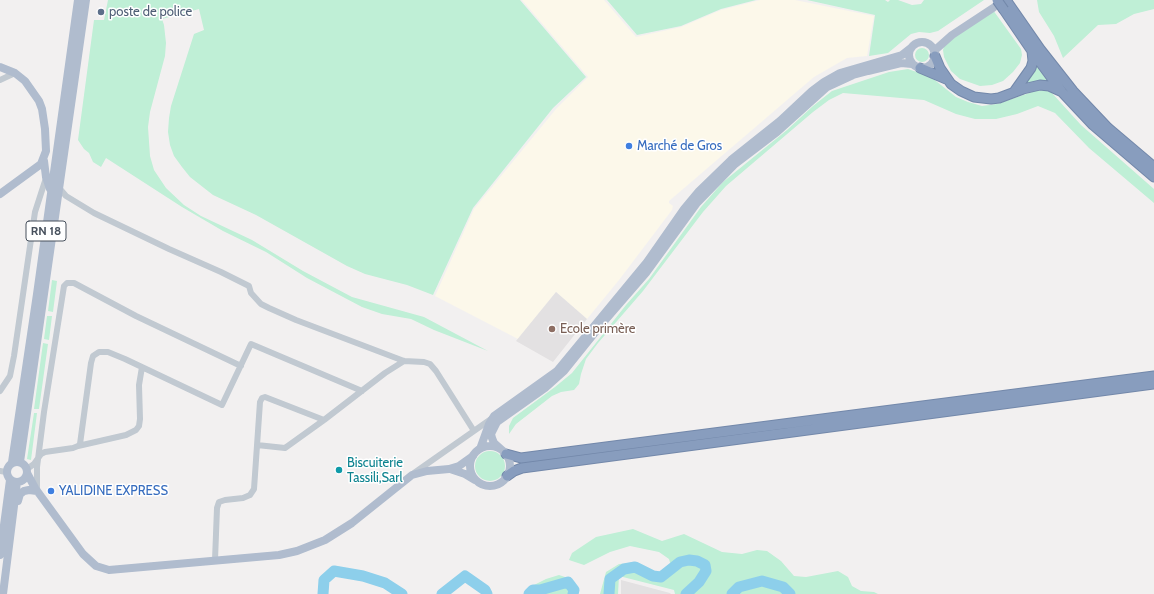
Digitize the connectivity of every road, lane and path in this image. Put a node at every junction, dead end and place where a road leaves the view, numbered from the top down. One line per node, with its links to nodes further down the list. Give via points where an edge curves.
1 (78, 0): 22 (main road, RN 18)
2 (86, 0): 21 (main road, RN 18)
3 (995, 4): 4 (highway, bridge); 5 (main road)
4 (1006, 5): 8 (highway); 18 (highway, via 1073,91 1108,128)
5 (952, 35): 6 (main road); 9 (main road)
6 (925, 42): 7 (main road, via 917,43); 9 (main road, via 932,47)
7 (911, 48): 10 (main road, via 909,56); 33 (main road, via 902,54 840,73 824,82 731,160 684,209 647,262 556,371)
8 (1032, 51): 15 (highway, via 1031,68); 16 (highway)
9 (934, 53): 10 (main road, via 934,60 928,66); 13 (highway)
10 (916, 66): 13 (highway); 39 (main road, via 901,62 853,75 827,87 777,132 735,164 697,203 646,274 564,371 545,388 497,422 491,434 494,443)
11 (0, 67): 12 (main road)
12 (15, 73): 14 (street); 17 (main road, via 25,81 42,109 46,141)
13 (947, 79): 15 (highway, via 961,91 974,97 999,98)
14 (0, 80)
15 (1014, 92): 16 (highway, via 1040,85)
16 (1062, 92): 20 (highway, via 1097,128)
17 (44, 161): 19 (main road); 23 (main road)
18 (1154, 167)
19 (46, 177): 22 (main road); 31 (street, via 36,212 11,372)
20 (1154, 177)
21 (60, 189): 24 (street); 25 (main road, RN 18)
22 (51, 192): 42 (main road, RN 18)
23 (0, 194)
24 (70, 198): 25 (street, via 63,199); 26 (street, via 169,249 249,286 251,293 261,304 269,308)
25 (57, 205): 42 (main road, RN 18)
26 (404, 361): 32 (street); 35 (street, via 430,364)
27 (241, 366): 28 (street, via 222,405); 32 (street, via 251,344); 41 (street, via 68,282 64,286)
28 (142, 367): 37 (street, via 139,385 140,419 136,430 126,435); 37 (street, via 108,352 99,352 93,356)
29 (1154, 376): 39 (highway, via 521,458)
30 (1154, 384): 46 (highway, via 522,468)
31 (0, 391)
32 (362, 391): 34 (street)
33 (494, 416): 35 (street); 38 (main road)
34 (324, 420): 36 (street, via 285,448); 36 (street, via 262,398)
35 (474, 431): 45 (street)
36 (256, 445): 52 (street, via 254,489 250,495 243,498 219,502)
37 (78, 446): 41 (street, via 46,452)
38 (480, 449): 39 (main road, via 494,447); 40 (main road)
39 (505, 453): 46 (main road, via 510,467)
40 (473, 456): 43 (main road, via 459,466); 48 (main road, via 470,468)
41 (38, 459): 44 (street); 49 (street)
42 (16, 462): 44 (main road, via 24,464); 47 (main road, via 8,466)
43 (449, 469): 45 (main road); 48 (main road, via 465,474)
44 (27, 471): 47 (main road, via 26,477); 49 (main road)
45 (412, 474): 52 (main road, via 352,523 319,542 279,555)
46 (507, 476): 48 (main road, via 496,485)
47 (11, 477): 49 (main road); 50 (main road); 51 (main road)
48 (481, 484)
49 (36, 490): 50 (main road, via 26,490 20,494 16,517); 52 (main road, via 82,554 96,566 109,570)
50 (10, 530): 53 (main road)
51 (0, 555)
52 (215, 560)
53 (3, 594)

